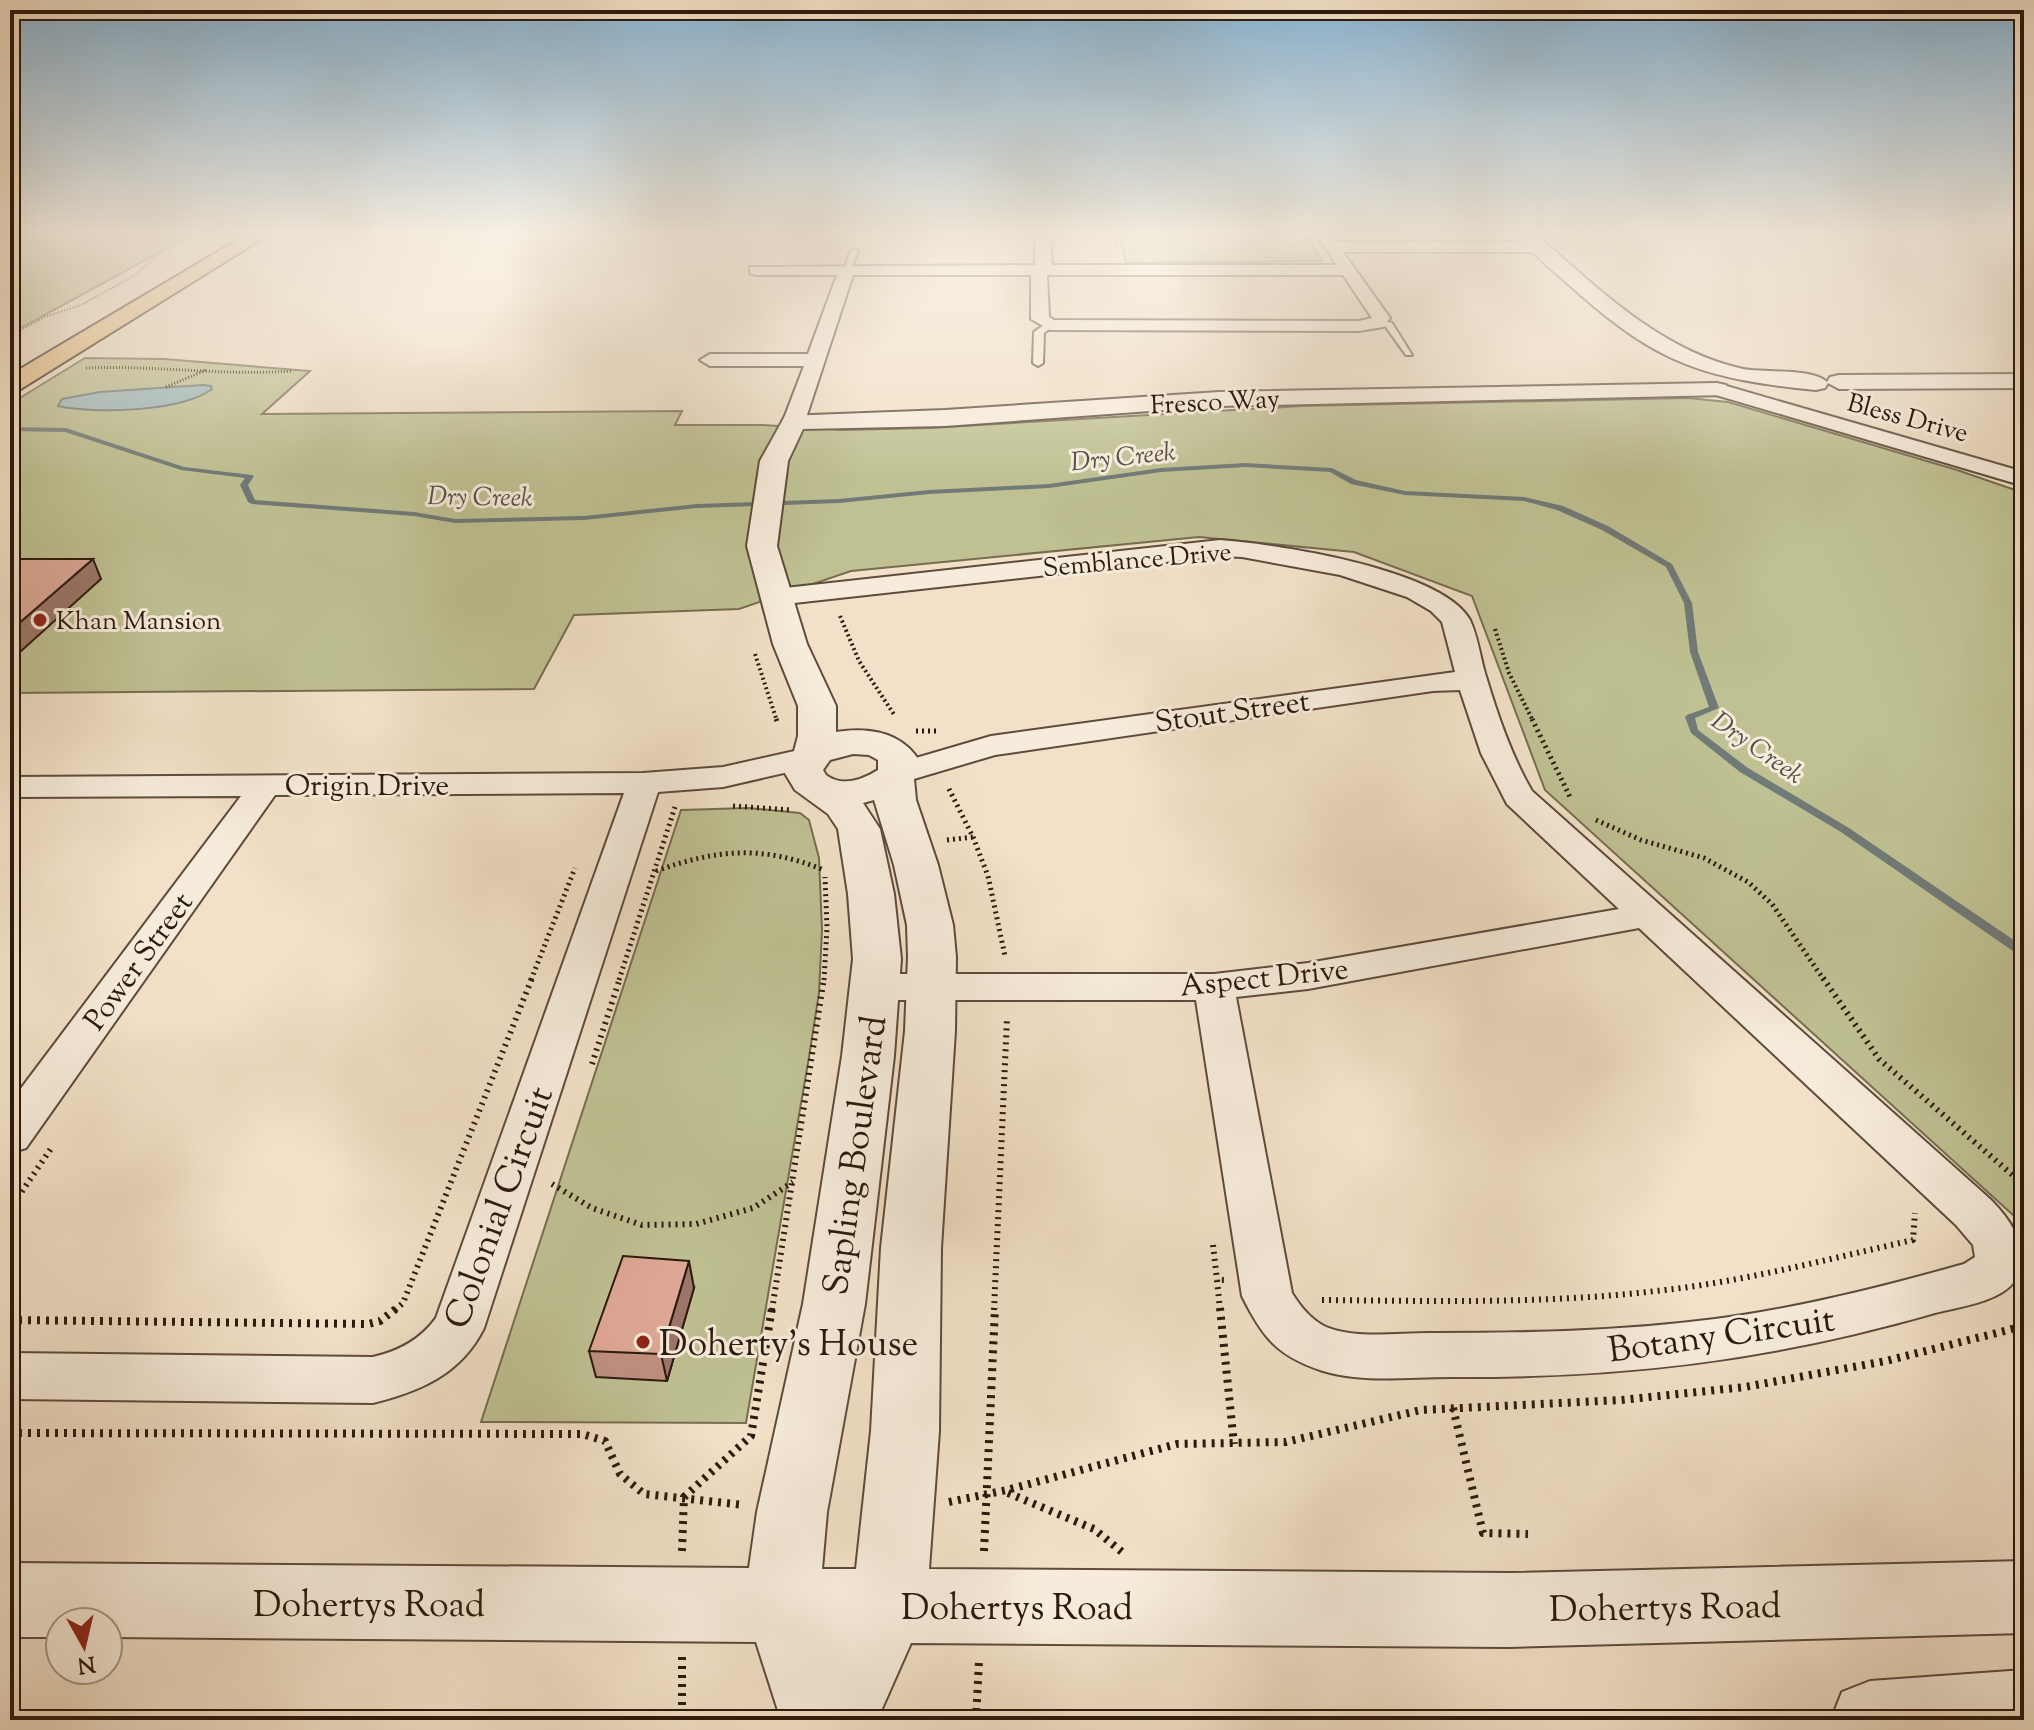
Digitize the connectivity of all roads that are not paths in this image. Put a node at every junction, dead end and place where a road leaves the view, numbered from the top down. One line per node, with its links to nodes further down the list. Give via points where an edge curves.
1 (125, 316): 14 (main road)
2 (831, 316): 11 (street)
3 (1040, 316): 7 (street)
4 (1379, 316): 6 (street)
5 (1620, 316): 8 (street)
6 (1380, 321): 7 (street, via 1343,326); 9 (lane)
7 (1050, 325): 12 (lane, via 1039,332)
8 (1676, 352): 15 (street); 15 (street)
9 (1409, 353)
10 (710, 360): 11 (street)
11 (815, 360): 16 (street)
12 (1038, 363)
13 (2024, 381): 15 (street, Fresco Way)
14 (10, 385)
15 (1735, 386): 16 (street, Fresco Way, via 1219,399 957,418); 17 (street, Bless Drive)
16 (794, 421): 18 (street, via 774,461 762,530)
17 (2019, 475)
18 (776, 597): 19 (street, Semblance Drive, via 1242,549 1393,581 1430,596 1454,619); 20 (street)
19 (1473, 680): 21 (street, Stout Street, via 991,746); 26 (street, Semblance Drive, via 1507,778 1519,797)
20 (817, 706): 21 (street); 22 (street, via 817,736)
21 (889, 752): 22 (street, via 875,789 861,792); 28 (street, Sapling Boulevard, via 895,800 924,894)
22 (808, 765): 23 (street, Origin Drive); 27 (street, Sapling Boulevard, via 859,829 871,894)
23 (643, 783): 24 (street, Origin Drive); 31 (street, Colonial Circuit, via 458,1328 435,1356 373,1380)
24 (266, 785): 25 (street, Origin Drive); 30 (street, Power Street)
25 (10, 787)
26 (1648, 915): 29 (street, Aspect Drive, via 1308,976); 29 (street, Botany Circuit, via 1989,1229 2000,1258 1997,1270 1989,1277 1880,1309 1715,1341 1545,1355 1352,1354 1312,1345 1284,1324 1267,1296)
27 (859, 968): 28 (street, Aspect Drive); 34 (street, Sapling Boulevard, via 834,1304 792,1512)
28 (932, 972): 29 (street, Aspect Drive, via 1011,988); 35 (street, Sapling Boulevard)
29 (1214, 987)
30 (10, 1136)
31 (10, 1376)
32 (2024, 1597): 35 (street, Dohertys Road, via 1510,1610)
33 (10, 1600): 34 (street, Dohertys Road)
34 (781, 1605): 35 (street, Dohertys Road); 37 (street, Sapling Boulevard)
35 (889, 1606): 38 (street, Sapling Boulevard)
36 (2024, 1709): 39 (street)
37 (820, 1720)
38 (837, 1720)
39 (1870, 1720)

